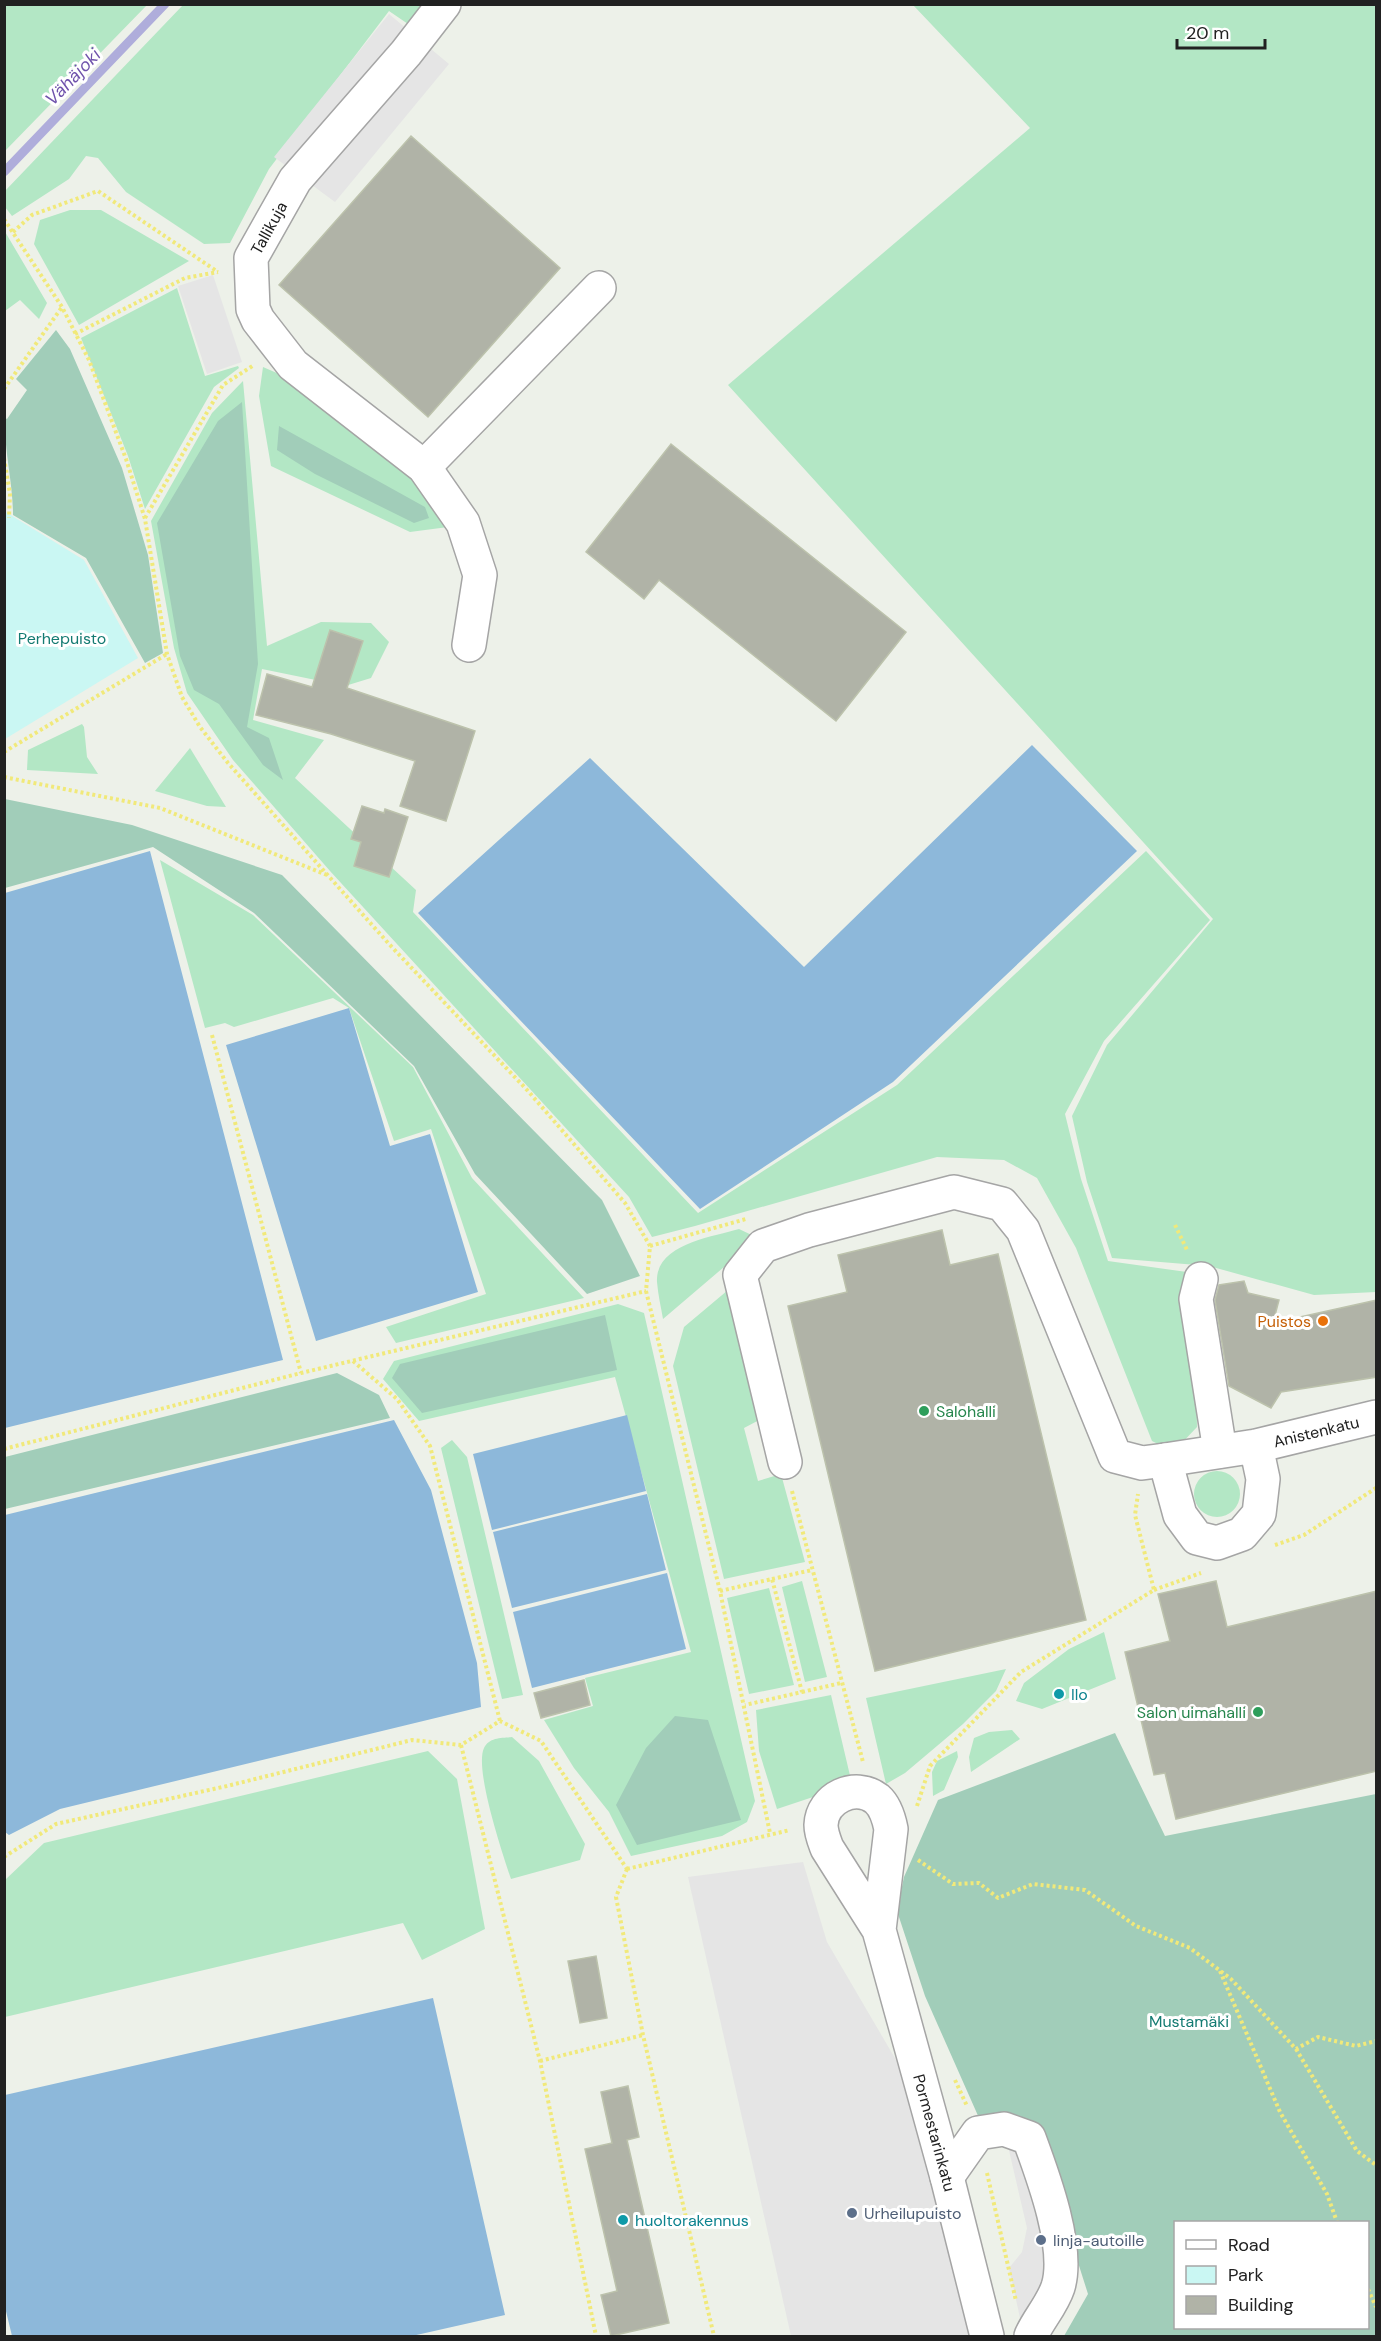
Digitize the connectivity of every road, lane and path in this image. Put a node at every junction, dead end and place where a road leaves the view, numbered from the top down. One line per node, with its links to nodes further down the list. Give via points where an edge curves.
1 (444, 4): 4 (street, Tallikuja, via 295,180 251,258)
2 (5, 219): 3 (path)
3 (13, 232): 5 (path, via 32,215 98,191); 7 (path)
4 (251, 266): 5 (path); 9 (street, Tallikuja, via 253,309)
5 (218, 272): 8 (path, via 185,278)
6 (599, 288): 12 (street)
7 (62, 307): 8 (path); 10 (path)
8 (75, 334): 14 (path, via 89,360)
9 (279, 348): 12 (street, Tallikuja, via 293,365); 14 (path, via 223,385)
10 (4, 389)
11 (4, 458): 13 (path)
12 (424, 466): 15 (street, Tallikuja, via 463,523 480,575)
13 (9, 518)
14 (145, 519): 16 (path)
15 (469, 645)
16 (167, 654): 17 (path); 19 (path, via 182,697 200,727)
17 (4, 752)
18 (4, 777): 19 (path, via 160,808)
19 (328, 876): 22 (path, via 528,1091 625,1203)
20 (212, 1035): 26 (path)
21 (750, 1218): 22 (path)
22 (650, 1246): 24 (path)
23 (1202, 1279): 30 (street, via 1196,1299)
24 (646, 1291): 25 (path); 35 (path)
25 (353, 1361): 26 (path); 39 (path, via 397,1399 430,1446)
26 (301, 1373): 29 (path)
27 (1377, 1417): 28 (street, Anistenkatu)
28 (1256, 1446): 30 (street, Anistenkatu); 32 (street, Anistenkatu, via 1263,1479 1259,1514 1242,1534 1217,1543 1197,1538 1180,1515)
29 (4, 1449)
30 (1220, 1451): 32 (street, Anistenkatu)
31 (785, 1462): 32 (street, via 740,1275 764,1246 809,1230 954,1192 1002,1204 1023,1230 1115,1456); 33 (path)
32 (1154, 1462): 42 (path, via 1135,1515 1154,1590 1021,1672 930,1766)
33 (813, 1570): 34 (path); 36 (path)
34 (771, 1579): 35 (path); 37 (path)
35 (720, 1591): 38 (path)
36 (841, 1683): 37 (path); 41 (path)
37 (802, 1692): 38 (path)
38 (745, 1705): 44 (path)
39 (500, 1721): 40 (path); 47 (path, via 541,1741)
40 (461, 1745): 45 (path, via 412,1740 56,1824); 53 (path)
41 (864, 1768)
42 (917, 1808)
43 (797, 1828): 44 (path)
44 (770, 1833): 47 (path)
45 (4, 1857)
46 (913, 1857): 49 (path, via 953,1884 979,1883 998,1898 1033,1884 1085,1890 1136,1926 1190,1948)
47 (627, 1869): 50 (path, via 616,1897)
48 (879, 1930): 57 (street, Pormestarinkatu)
49 (1220, 1971): 52 (path); 58 (path, via 1280,2112 1327,2194)
50 (643, 2035): 53 (path); 63 (path)
51 (1377, 2042): 52 (path, via 1356,2046 1318,2037)
52 (1296, 2049): 56 (path, via 1357,2151)
53 (540, 2061): 62 (path)
54 (955, 2079): 55 (path)
55 (978, 2133): 57 (street); 60 (path); 65 (street, via 1004,2129 1029,2138 1047,2190 1061,2254 1058,2288)
56 (1377, 2165)
57 (947, 2176): 64 (street, Pormestarinkatu)
58 (1336, 2221)
59 (1369, 2291): 61 (path)
60 (1016, 2302)
61 (1377, 2307)
62 (596, 2337)
63 (714, 2337)
64 (987, 2337)
65 (1031, 2337)

